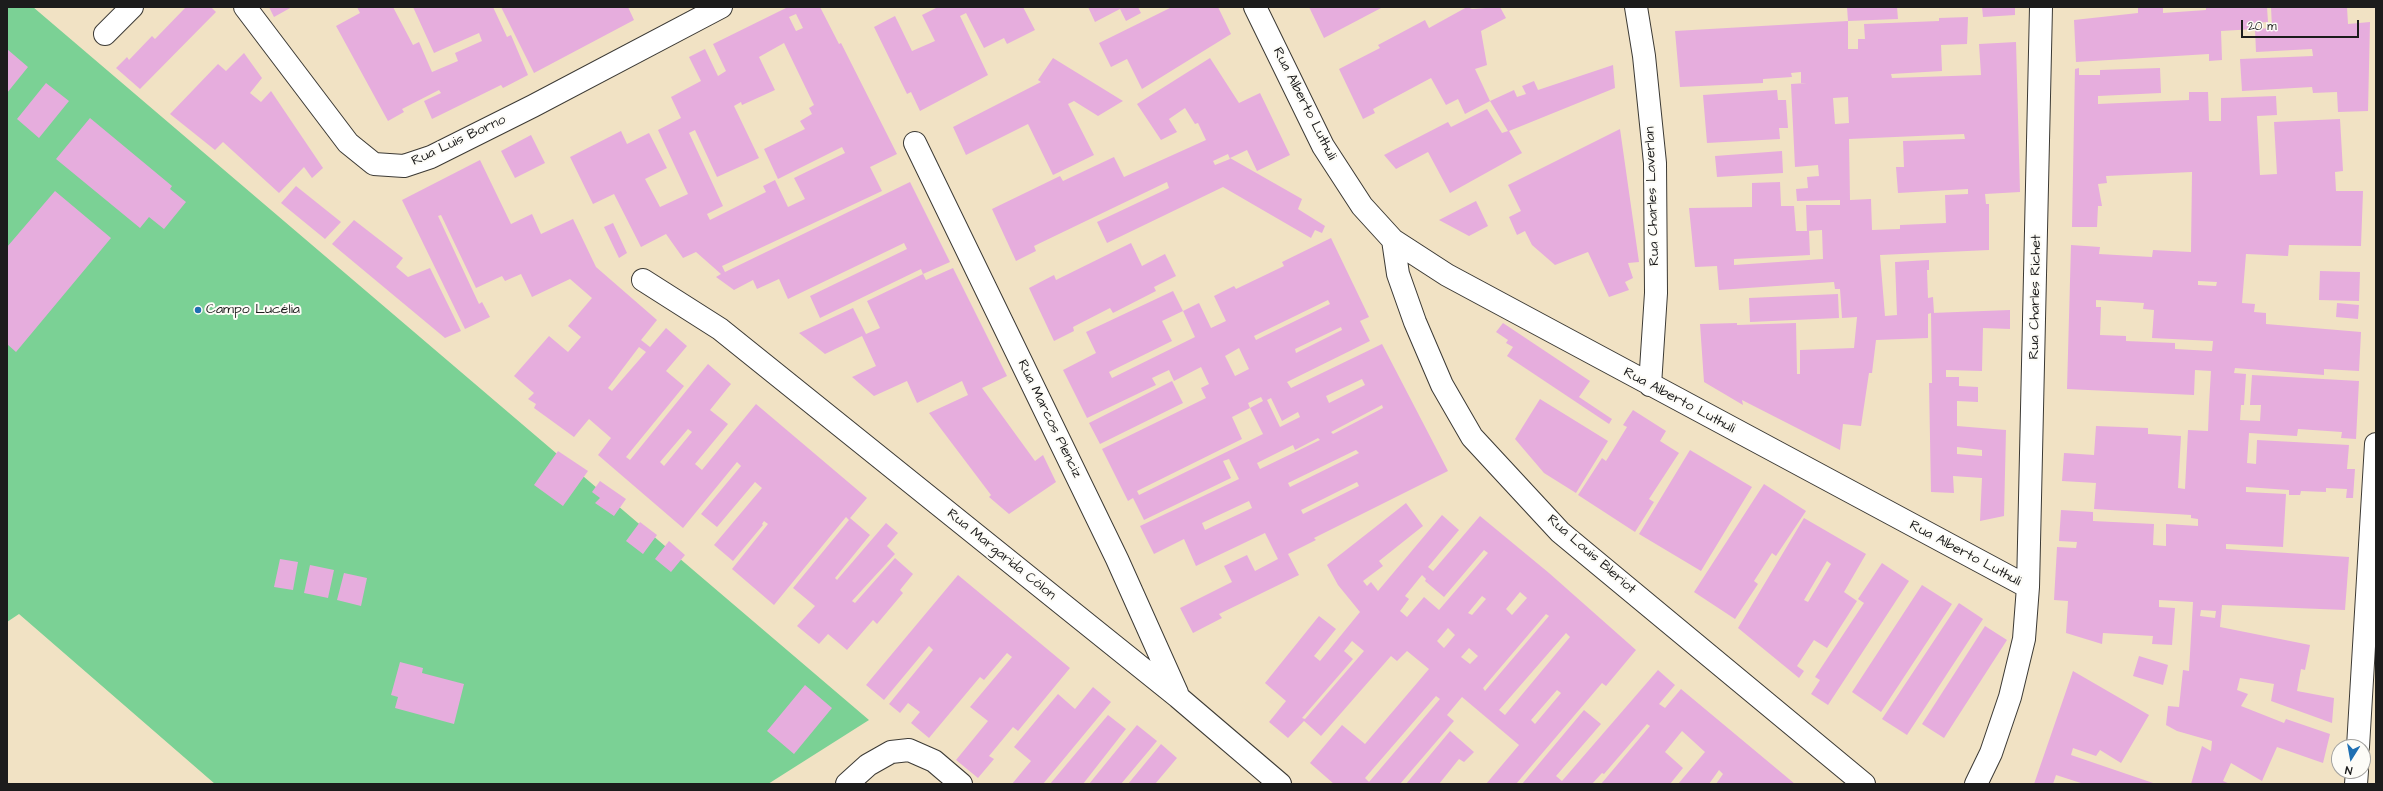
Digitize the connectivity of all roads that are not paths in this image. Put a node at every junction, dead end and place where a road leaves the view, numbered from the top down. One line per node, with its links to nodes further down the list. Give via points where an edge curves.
1 (132, 7): 7 (street)
2 (245, 7): 3 (street, Rua Luis Borno, via 348,143 374,164 404,166 431,157)
3 (722, 7)
4 (1255, 7): 9 (street, Rua Alberto Luthuli, via 1323,146 1362,206)
5 (1636, 7): 11 (street, Rua Charles Laverlan, via 1644,56 1655,163 1656,293)
6 (2041, 7): 13 (street, Rua Charles Richet)
7 (105, 34)
8 (915, 144): 14 (street, Rua Marcos Plenciz, via 1113,552)
9 (1393, 240): 11 (street, Rua Alberto Luthuli, via 1446,275); 19 (street, Rua Louis Bleriot, via 1398,274 1415,322 1442,384 1472,437 1560,532)
10 (643, 280): 14 (street, Rua Margarida Cólon, via 720,329)
11 (1650, 385): 13 (street, Rua Alberto Luthuli)
12 (2376, 444): 15 (street)
13 (2028, 587): 20 (street, Rua Alberto Luthuli, via 2024,639 2010,697 1991,753)
14 (1178, 697): 18 (street, Rua Margarida Cólon)
15 (2358, 739)
16 (846, 784): 17 (street, via 868,765 891,752 909,750 934,761)
17 (960, 784)
18 (1280, 784)
19 (1864, 784)
20 (1976, 784)

